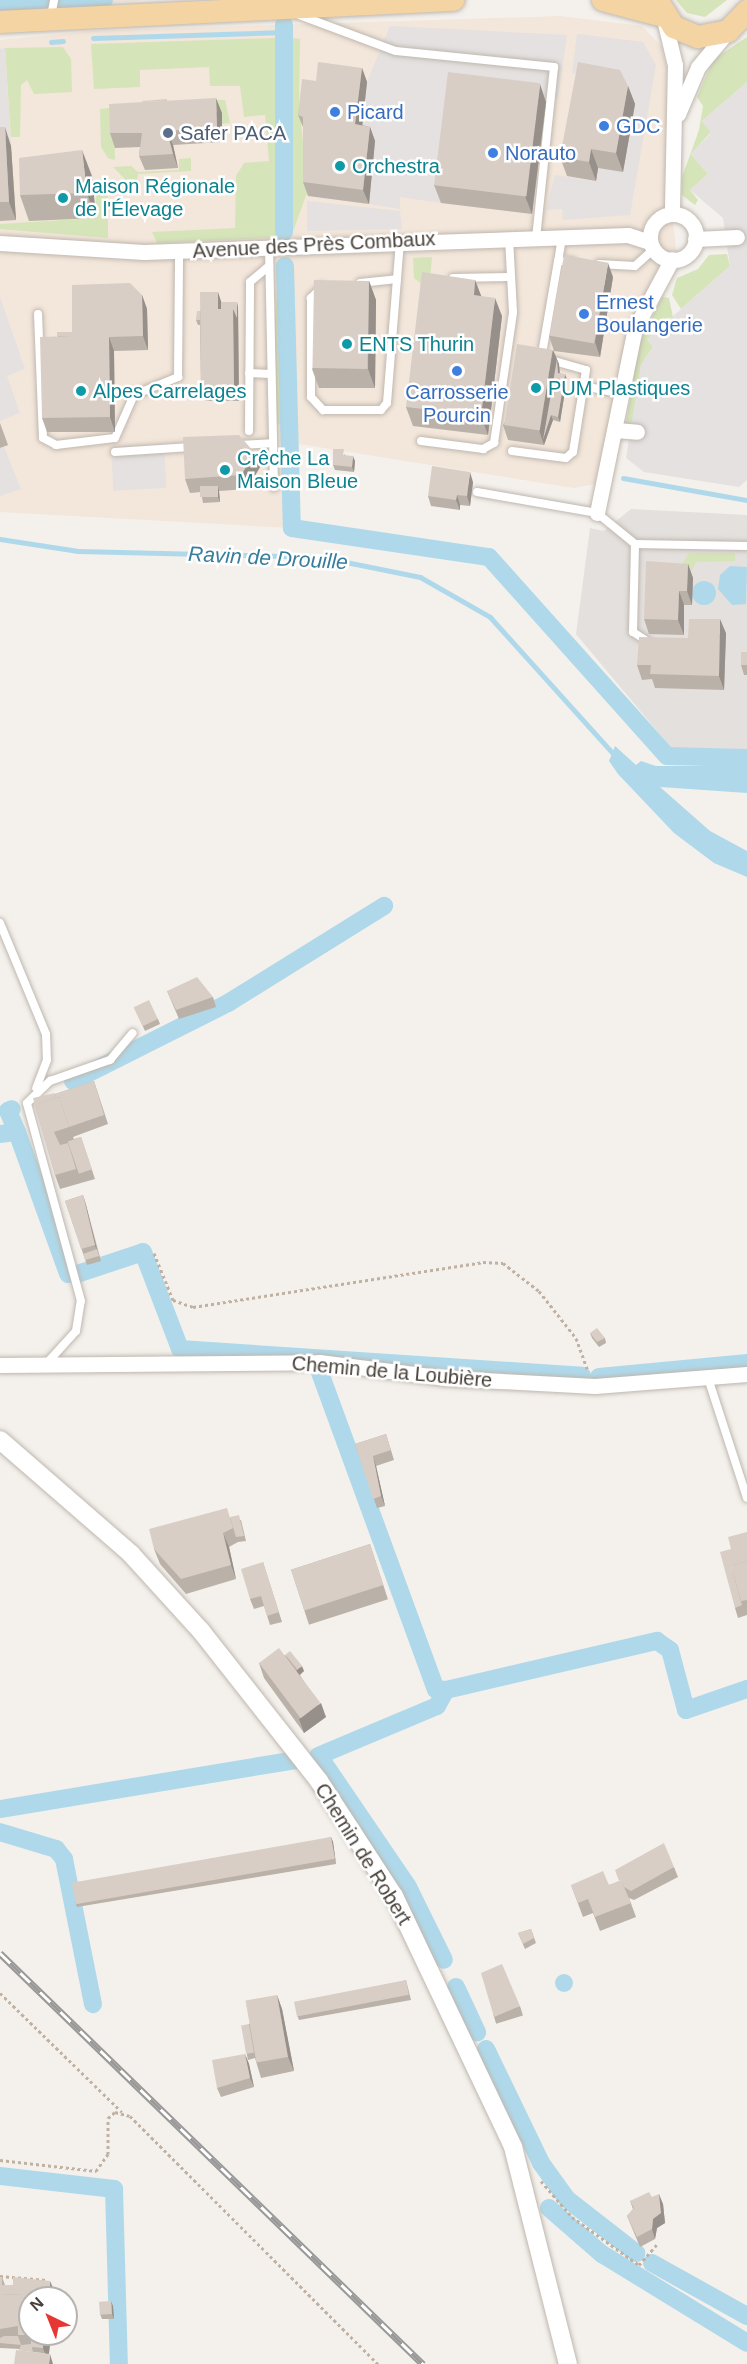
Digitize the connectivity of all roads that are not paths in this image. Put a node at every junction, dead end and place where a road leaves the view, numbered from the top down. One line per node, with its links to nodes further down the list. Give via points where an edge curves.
1 (453, 0): 4 (main road)
2 (603, 0): 3 (main road)
3 (660, 8): 7 (main road, via 698,37); 8 (street, via 675,53)
4 (286, 9): 5 (main road); 12 (lane, via 380,47 554,67)
5 (52, 10): 6 (main road)
6 (0, 22)
7 (740, 22): 8 (street, via 698,67)
8 (675, 122): 9 (street, via 669,168)
9 (672, 214): 10 (street); 16 (street, via 692,224)
10 (655, 223): 11 (street, Avenue des Près Combaux); 19 (street)
11 (628, 235): 13 (street, Avenue des Près Combaux); 19 (street, Avenue des Près Combaux)
12 (536, 237): 13 (street, Avenue des Près Combaux); 15 (street, Avenue des Près Combaux)
13 (562, 237): 23 (lane)
14 (737, 237): 16 (street)
15 (509, 238): 17 (street, Avenue des Près Combaux); 27 (lane)
16 (695, 239): 22 (street, via 690,252)
17 (400, 240): 20 (street, Avenue des Près Combaux); 29 (lane)
18 (0, 243): 21 (street, Avenue des Près Combaux)
19 (652, 246): 22 (street); 25 (lane, via 635,266)
20 (269, 248): 21 (street, Avenue des Près Combaux); 26 (lane)
21 (179, 251): 32 (lane, via 178,377 134,395 115,438 56,445 43,438)
22 (672, 259): 38 (street, via 635,328)
23 (558, 261): 24 (lane); 33 (lane)
24 (580, 263)
25 (592, 264)
26 (269, 266): 35 (lane, via 250,278); 36 (lane)
27 (509, 277): 28 (lane); 42 (lane, via 513,312 494,443 483,449)
28 (446, 278)
29 (397, 279): 30 (lane); 31 (lane, via 387,403 378,411 323,410 310,397 311,298 317,288)
30 (345, 284)
31 (334, 285)
32 (38, 314)
33 (543, 348)
34 (542, 358): 37 (lane, via 582,365)
35 (249, 373): 36 (lane); 40 (lane)
36 (270, 374): 43 (lane)
37 (584, 386): 38 (lane); 46 (lane, via 571,457)
38 (622, 394): 39 (street)
39 (616, 430): 41 (street); 50 (street)
40 (249, 431)
41 (637, 432)
42 (421, 441)
43 (272, 443): 44 (lane); 48 (lane)
44 (227, 445)
45 (205, 447): 47 (lane)
46 (512, 451)
47 (115, 452)
48 (274, 487)
49 (477, 492): 50 (lane)
50 (597, 513): 51 (lane)
51 (635, 544): 52 (lane); 53 (lane, via 633,632 638,640)
52 (747, 546)
53 (656, 641)
54 (0, 923): 56 (lane, via 46,1034 47,1060)
55 (133, 1033): 56 (lane, via 110,1060 50,1081)
56 (31, 1097): 57 (lane, via 27,1112 81,1301 76,1331)
57 (46, 1364): 58 (street, Chemin de la Loubière); 60 (street, Chemin de la Loubière, via 319,1362 455,1379 590,1386)
58 (0, 1365)
59 (747, 1374): 60 (street, Chemin de la Loubière)
60 (708, 1378): 62 (lane)
61 (0, 1440): 63 (street, Chemin de Robert, via 80,1506 189,1617 319,1781 382,1877 513,2147)
62 (747, 1498)
63 (568, 2364)

